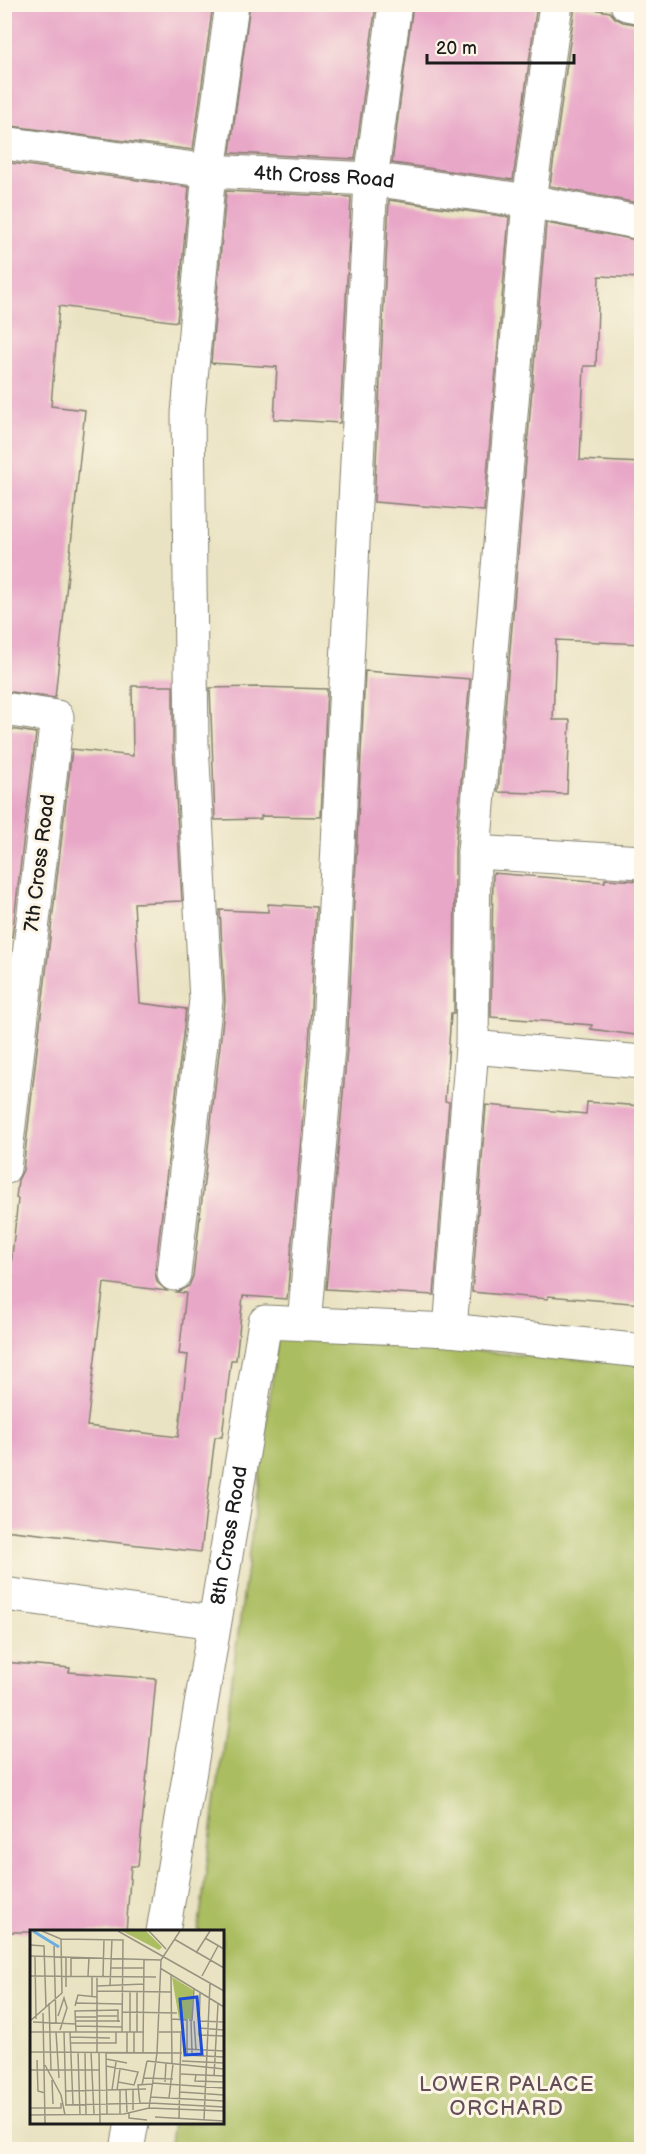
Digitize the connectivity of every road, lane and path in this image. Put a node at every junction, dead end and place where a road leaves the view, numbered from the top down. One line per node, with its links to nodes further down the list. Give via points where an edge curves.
1 (232, 4): 7 (street)
2 (395, 4): 8 (street)
3 (556, 4): 9 (street)
4 (627, 4): 5 (street)
5 (642, 7)
6 (4, 143): 7 (street, 4th Cross Road)
7 (209, 171): 8 (street, 4th Cross Road); 18 (street, via 188,414 192,744 206,1000)
8 (371, 179): 9 (street, 4th Cross Road); 19 (street, via 328,1047)
9 (529, 201): 10 (street, 4th Cross Road); 12 (street)
10 (642, 223)
11 (4, 710): 14 (street, 7th Cross Road, via 57,717)
12 (474, 852): 13 (street); 15 (street)
13 (642, 862)
14 (16, 961): 17 (street, 7th Cross Road)
15 (472, 1047): 16 (street); 20 (street)
16 (642, 1062)
17 (4, 1168)
18 (174, 1274)
19 (303, 1324): 20 (street, 8th Cross Road); 23 (street, 8th Cross Road, via 265,1322)
20 (450, 1330): 21 (street, 8th Cross Road)
21 (642, 1351)
22 (4, 1594): 23 (street)
23 (214, 1622): 24 (street, 8th Cross Road)
24 (163, 1930)
25 (132, 2124): 26 (street)
26 (127, 2150)

